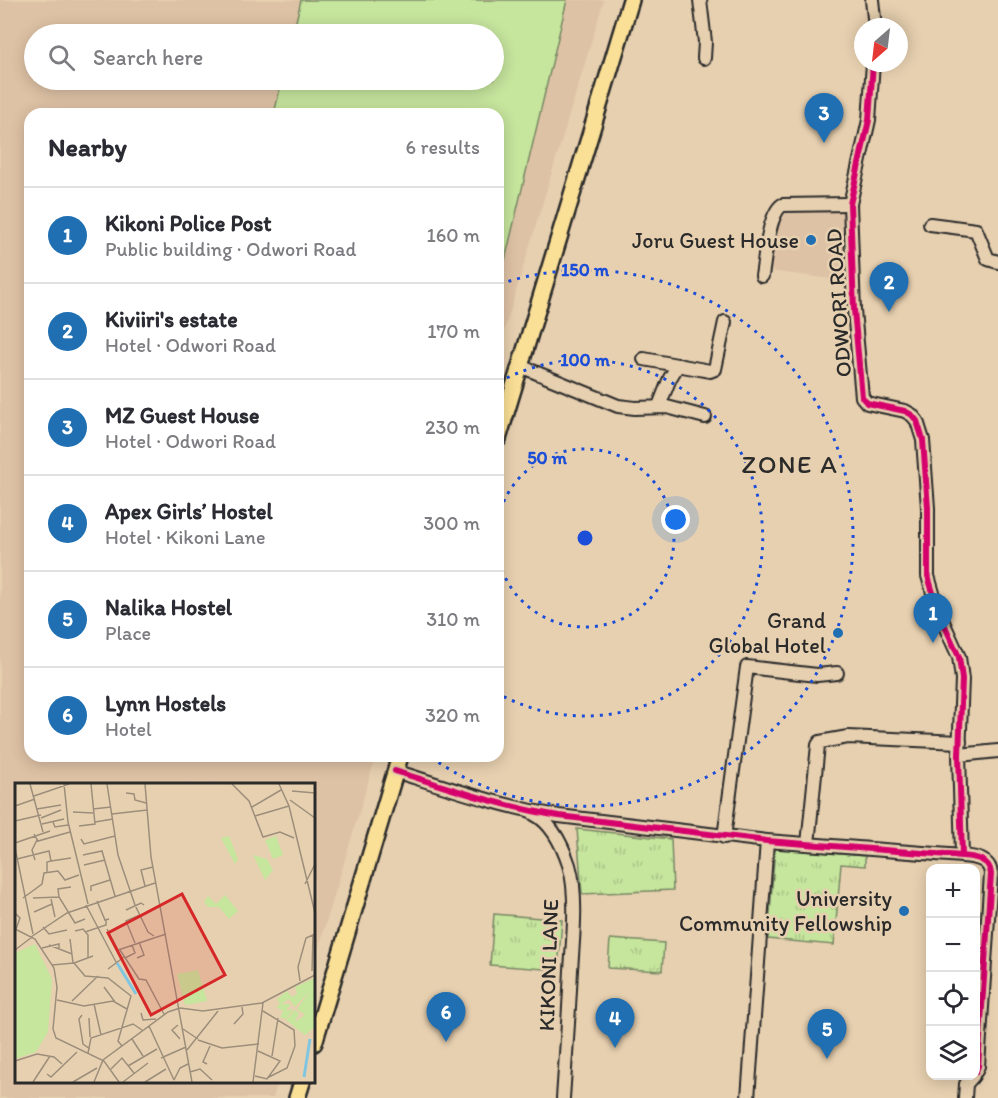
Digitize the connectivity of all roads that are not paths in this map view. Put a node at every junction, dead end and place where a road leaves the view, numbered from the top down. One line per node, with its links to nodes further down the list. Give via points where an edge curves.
1 (631, 0): 14 (main road)
2 (700, 0): 5 (street)
3 (872, 0): 4 (street)
4 (874, 18)
5 (704, 58)
6 (872, 72): 7 (street, ODWORI ROAD, via 869,120)
7 (850, 204): 10 (street, via 778,208); 19 (street, ODWORI ROAD, via 862,397 867,404 905,411 918,421 928,508 928,576 939,613 960,657)
8 (930, 224): 9 (street, via 976,230 988,260)
9 (998, 262)
10 (762, 276)
11 (726, 322): 13 (street, via 716,369)
12 (644, 359): 13 (street)
13 (678, 365): 15 (street)
14 (520, 366): 15 (street, via 618,406); 17 (main road)
15 (659, 406): 16 (street)
16 (705, 417)
17 (504, 419)
18 (837, 673): 23 (street, via 817,675 747,667)
19 (959, 748): 20 (street); 25 (street, via 848,737 820,742); 26 (street, ODWORI ROAD)
20 (998, 751)
21 (397, 763): 22 (street, via 482,799); 28 (main road)
22 (530, 812): 23 (street); 32 (street, KIKONI LANE, via 547,823 558,841 572,881 574,925)
23 (724, 837): 24 (street)
24 (767, 842): 25 (street); 33 (street)
25 (808, 844): 26 (street)
26 (962, 856): 27 (street, via 979,859 991,869)
27 (980, 1036)
28 (315, 1040)
29 (970, 1080): 34 (street)
30 (302, 1083): 31 (main road)
31 (297, 1098)
32 (563, 1098)
33 (748, 1098)
34 (965, 1098)

